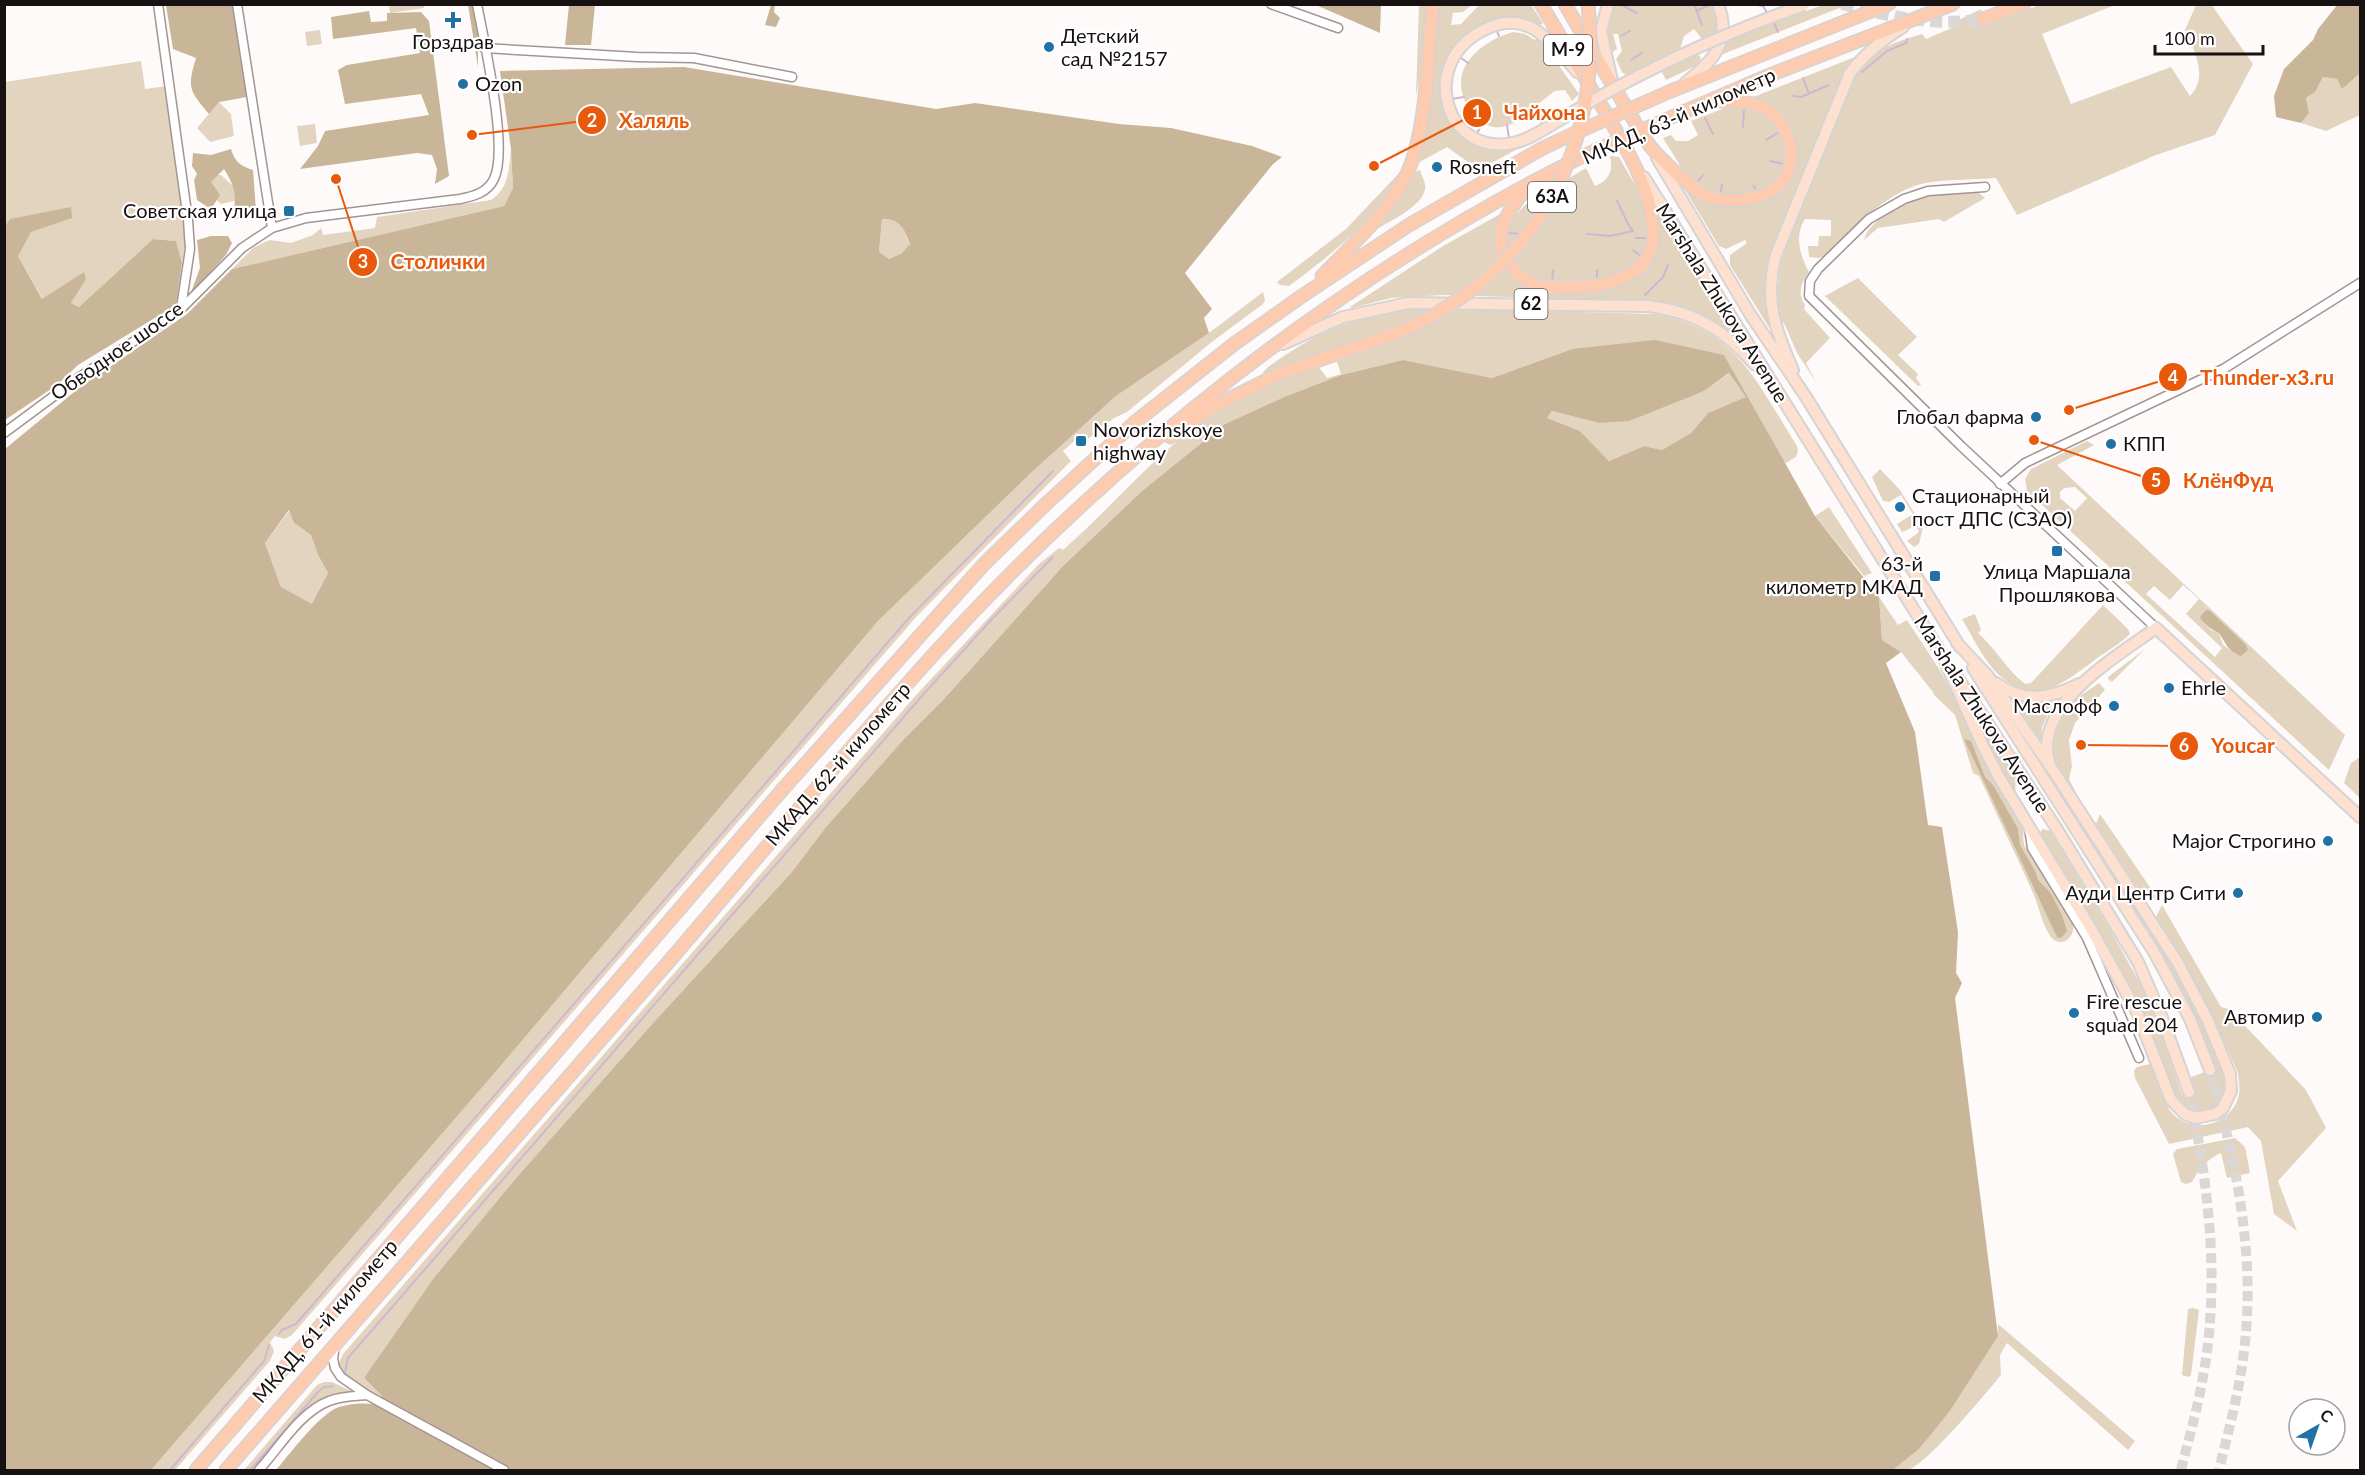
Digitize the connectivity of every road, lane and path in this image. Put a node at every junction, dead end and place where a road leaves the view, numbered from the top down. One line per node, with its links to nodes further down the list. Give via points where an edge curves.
1 (158, 4): 31 (street, via 188,220 190,249)
2 (237, 4): 28 (street)
3 (477, 4): 18 (street, Обводное шоссе)
4 (1271, 4): 17 (street)
5 (1433, 4): 30 (highway, via 1425,94 1409,168 1379,213)
6 (1541, 4): 22 (highway, М-9)
7 (1565, 4): 20 (highway, М-9)
8 (1588, 4): 38 (highway, 63A, bridge, via 1591,58 1576,142 1557,189 1535,225 1491,274 1461,298 1407,329 1242,391 1212,407)
9 (1608, 4): 20 (main road, via 1601,31)
10 (1718, 4): 21 (main road, via 1723,22 1716,54)
11 (1889, 4): 21 (highway, МКАД, 63-й километр)
12 (1953, 4): 16 (highway, МКАД, 63-й километр)
13 (2024, 4): 15 (highway)
14 (1805, 5): 22 (main road, bridge, via 1675,57 1511,144 1487,142 1465,131 1449,110 1446,74 1455,53 1472,36 1506,22 1518,23 1540,32 1551,42)
15 (1983, 19)
16 (1914, 20): 23 (highway, МКАД, 63-й километр); 36 (main road, via 1876,44 1850,74 1776,255 1771,283 1772,313)
17 (1338, 28)
18 (484, 48): 19 (street, via 694,58); 28 (street, Обводное шоссе, via 500,139 494,178 482,192 460,199 306,218)
19 (792, 77)
20 (1614, 87): 24 (highway, М-9)
21 (1675, 89): 30 (highway, МКАД, 63-й километр, bridge, via 1534,153 1409,225)
22 (1595, 95): 25 (highway, М-9)
23 (1710, 101): 24 (highway, via 1758,106 1783,126 1792,160 1775,189 1752,198 1714,199 1700,192); 26 (highway, МКАД, 63-й километр, bridge)
24 (1651, 147): 36 (main road, Marshala Zhukova Avenue, via 1744,305)
25 (1636, 164): 26 (highway, via 1653,226 1652,246 1634,272 1607,284 1557,288 1536,285 1507,261 1501,234); 35 (main road, Marshala Zhukova Avenue)
26 (1529, 183): 32 (highway, МКАД, 63-й километр, via 1435,236)
27 (1985, 187): 39 (street, via 1928,191 1904,199 1869,219 1818,269 1808,291 1812,301)
28 (272, 228): 31 (street, Обводное шоссе, via 242,248)
29 (2361, 283): 39 (street, via 2225,368 2025,463)
30 (1302, 296): 34 (highway, МКАД, 63-й километр)
31 (181, 309): 37 (street, Обводное шоссе)
32 (1267, 351): 33 (highway, МКАД, 63-й километр); 35 (main road, 62, via 1343,317 1408,303 1648,306 1701,320 1736,346)
33 (1238, 373): 38 (highway, МКАД, 62-й километр)
34 (1185, 382): 51 (highway, МКАД, 62-й километр, via 1091,461 984,564 783,789)
35 (1774, 388): 42 (main road, Marshala Zhukova Avenue)
36 (1806, 397): 41 (main road, Marshala Zhukova Avenue)
37 (4, 432)
38 (1114, 475): 52 (highway, МКАД, 62-й километр, via 935,652)
39 (2000, 484): 40 (street)
40 (2156, 628): 44 (main road); 46 (main road)
41 (1957, 643): 43 (main road); 49 (main road, Marshala Zhukova Avenue, via 2154,952 2190,1019)
42 (1941, 653): 47 (main road, via 1983,746); 50 (main road, Marshala Zhukova Avenue, via 2025,779 2138,962)
43 (1988, 676): 44 (main road, via 2023,697 2057,694); 45 (main road)
44 (2085, 681): 45 (main road, via 2053,720 2047,740)
45 (2052, 770): 47 (main road, via 2162,936 2208,1021 2231,1084 2228,1101 2215,1114 2195,1118 2171,1100 2136,1010)
46 (2361, 817)
47 (2029, 828): 48 (street, via 2032,848 2087,938)
48 (2139, 1058)
49 (2210, 1070)
50 (2188, 1092)
51 (454, 1171): 55 (highway, МКАД, 61-й километр)
52 (474, 1188): 53 (highway, МКАД, 61-й километр)
53 (335, 1345): 54 (street, via 335,1368 341,1377); 56 (highway, МКАД, 61-й километр)
54 (367, 1395): 57 (street, via 329,1401 316,1409); 58 (street)
55 (196, 1470)
56 (226, 1470)
57 (259, 1470)
58 (504, 1470)

